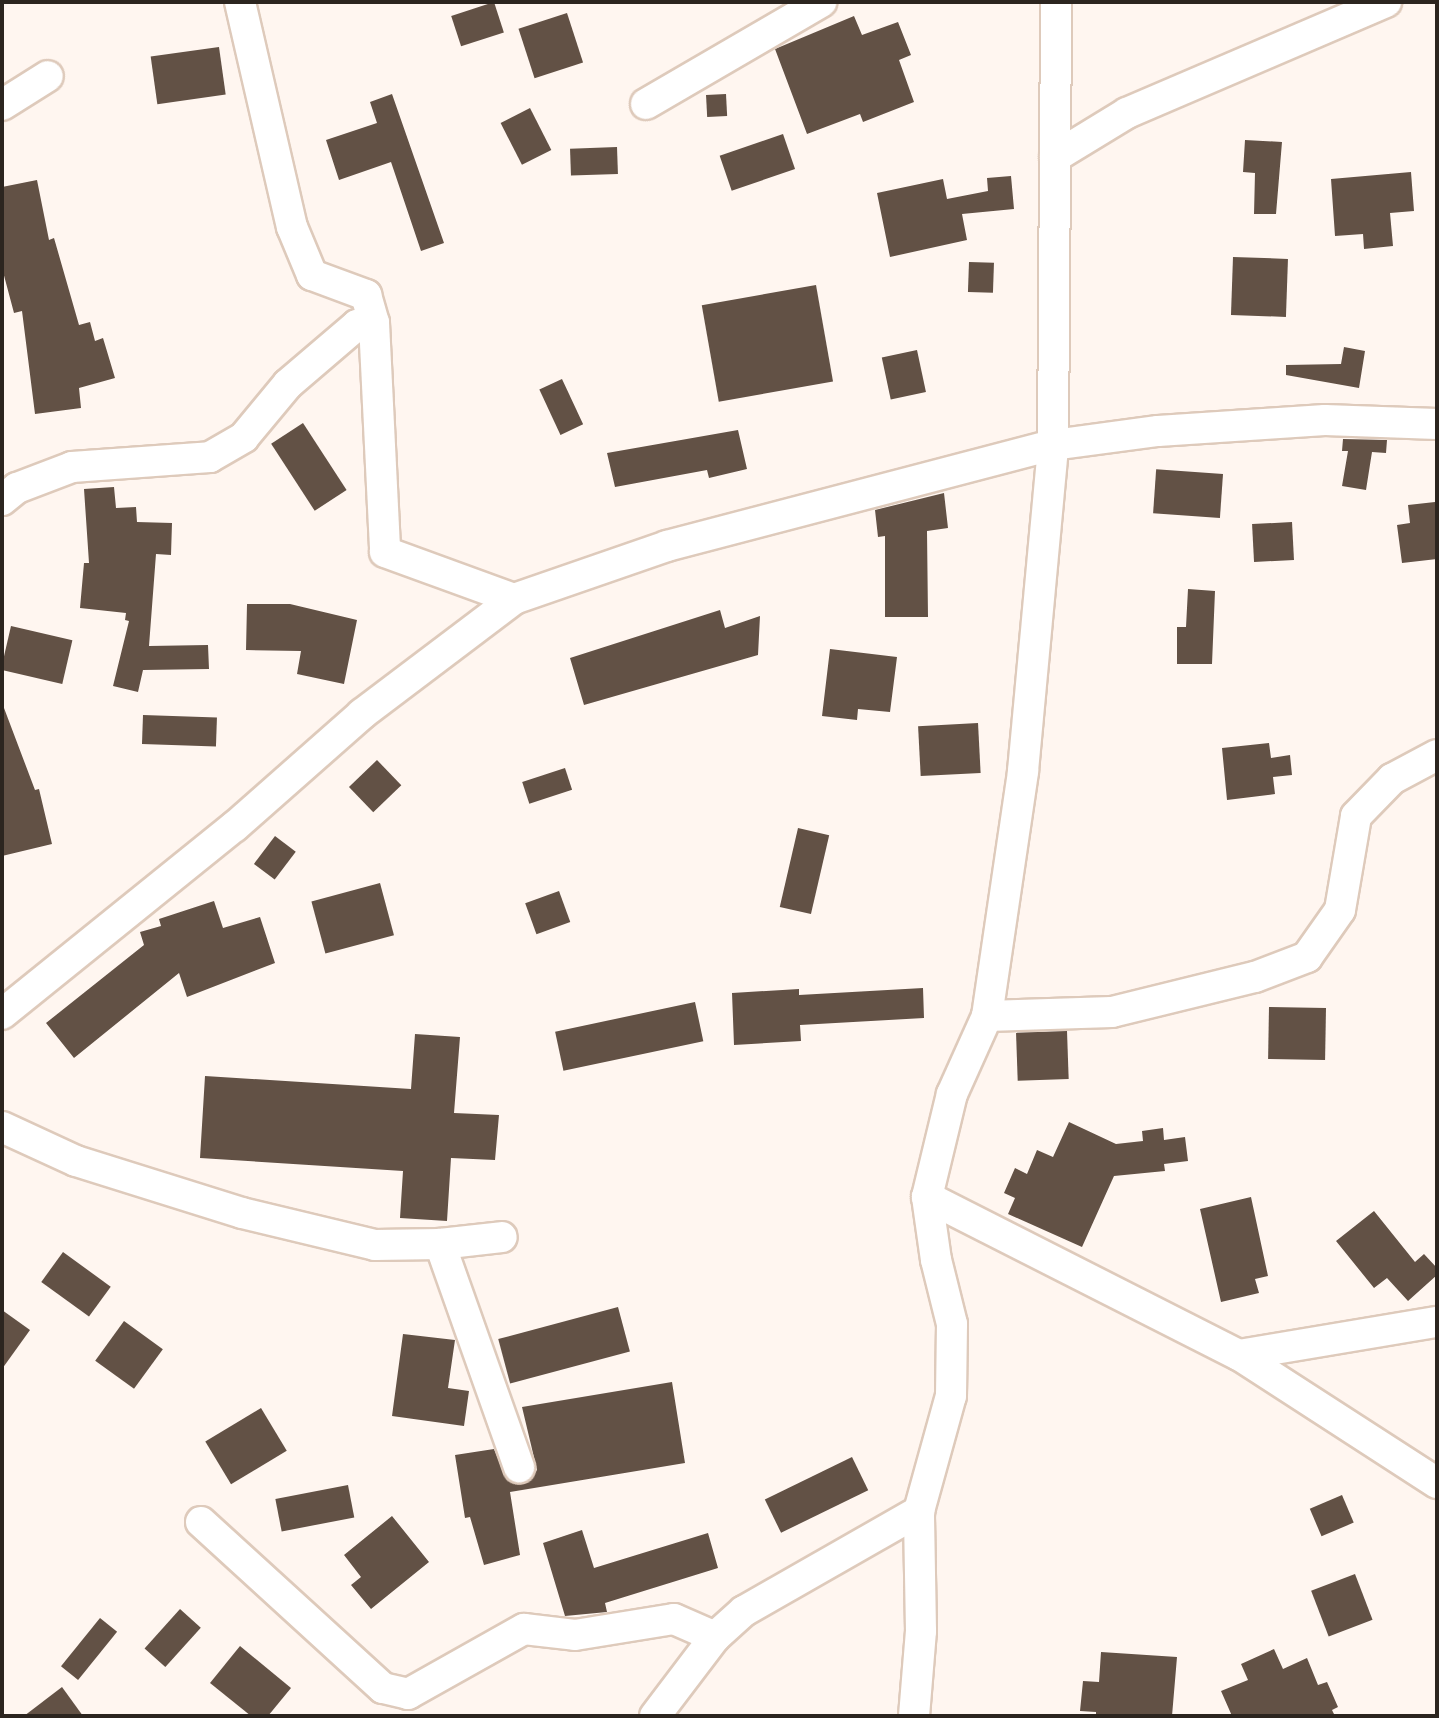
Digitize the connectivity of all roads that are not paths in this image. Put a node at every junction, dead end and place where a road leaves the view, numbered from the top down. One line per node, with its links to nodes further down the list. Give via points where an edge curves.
1 (240, 2): 9 (street, via 292,227 312,275 366,295)
2 (821, 2): 6 (street)
3 (1056, 2): 8 (street)
4 (1386, 2): 8 (street, via 1127,113)
5 (48, 76): 7 (street)
6 (646, 104)
7 (2, 105)
8 (1055, 157): 11 (street)
9 (374, 323): 12 (street, via 357,325 288,384 244,437 210,457 72,467 17,488); 13 (street, via 385,552)
10 (1437, 424): 11 (street, via 1325,420 1158,431)
11 (1053, 445): 13 (street, via 667,546); 16 (street, via 1023,771)
12 (2, 500)
13 (514, 599): 15 (street, via 362,714 234,827)
14 (1437, 755): 16 (street, via 1392,779 1356,816 1340,910 1307,957 1255,977 1112,1012)
15 (2, 1014)
16 (987, 1016): 18 (street, via 952,1094)
17 (2, 1127): 20 (street, via 76,1161 242,1213 375,1245)
18 (927, 1197): 22 (street); 25 (street, via 952,1324 951,1396)
19 (502, 1237): 20 (street)
20 (440, 1244): 23 (street)
21 (1437, 1322): 22 (street)
22 (1239, 1355): 24 (street)
23 (519, 1467)
24 (1437, 1483)
25 (919, 1511): 27 (street, via 744,1611); 29 (street, via 921,1631)
26 (201, 1522): 27 (street, via 383,1688 408,1694 524,1629 575,1635 674,1619)
27 (715, 1637): 28 (street)
28 (655, 1716)
29 (914, 1716)

